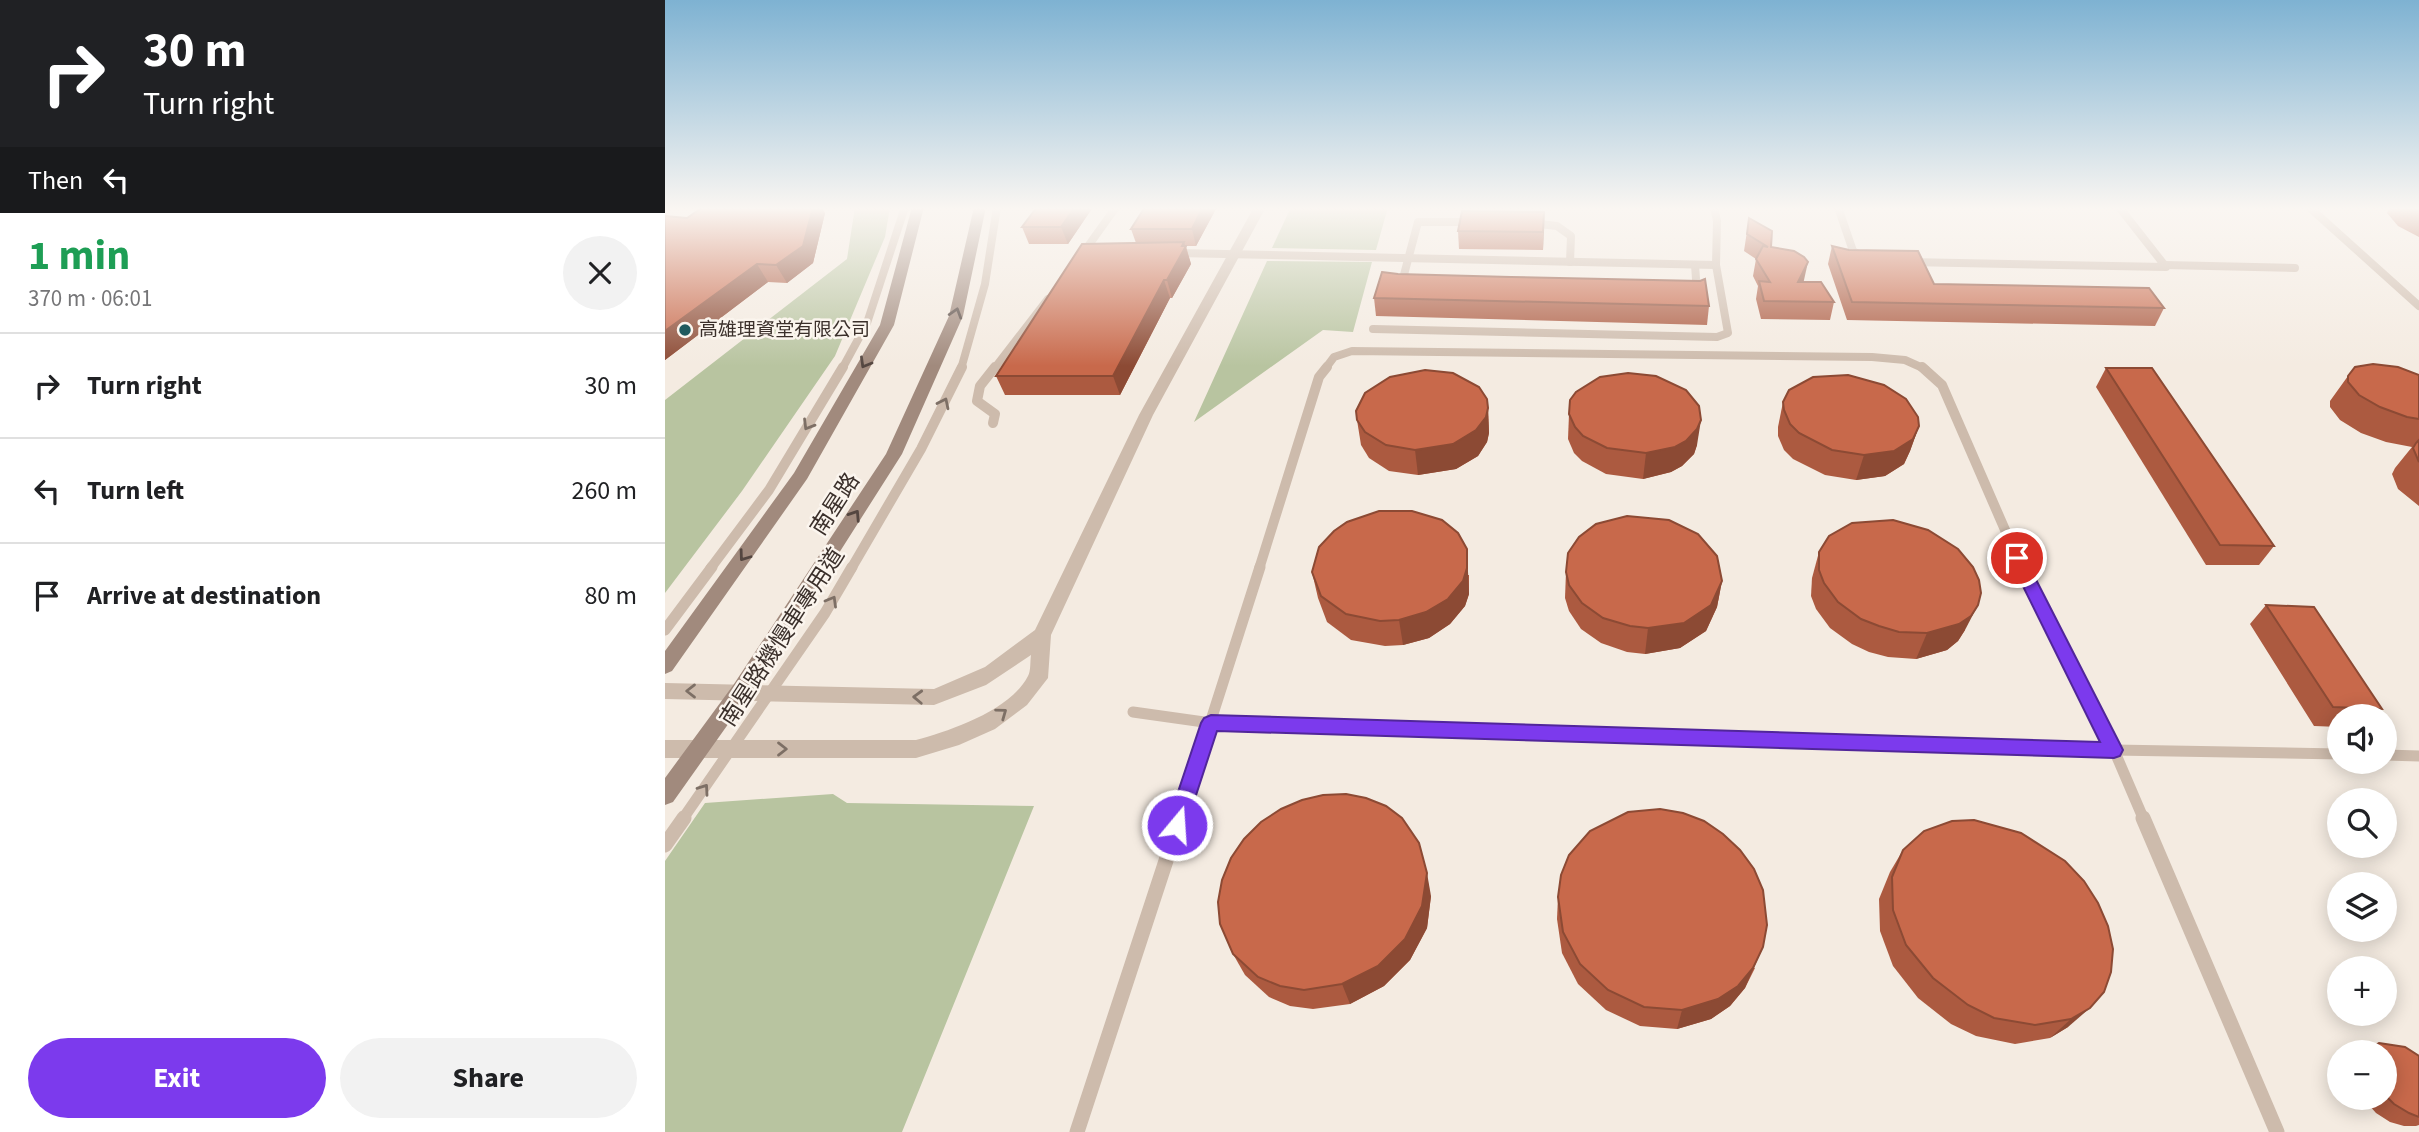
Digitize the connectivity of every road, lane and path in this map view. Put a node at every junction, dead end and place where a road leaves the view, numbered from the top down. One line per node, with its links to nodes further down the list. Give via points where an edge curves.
1 (888, 260): 29 (lane, one-way to 29, via 867,323 834,383 769,490)
2 (904, 260): 31 (street, 南星路, one-way to 31, via 887,325 801,475)
3 (968, 260): 33 (street, 南星路, one-way to 3, via 894,454 956,316)
4 (989, 260): 34 (lane, 南星路機慢車專用道, one-way to 4, via 839,589 921,449 961,369)
5 (1078, 260): 17 (lane)
6 (1231, 260): 30 (street, via 1146,415)
7 (1406, 260): 24 (lane, via 1400,286)
8 (1487, 260): 13 (lane)
9 (1716, 260): 19 (lane)
10 (1868, 260): 14 (lane)
11 (2161, 260): 20 (lane)
12 (2368, 260): 26 (lane)
13 (1512, 261): 15 (lane); 22 (lane)
14 (1857, 261)
15 (1570, 262): 18 (lane)
16 (1897, 262): 20 (lane)
17 (1074, 265)
18 (1695, 265): 19 (lane); 25 (lane, via 1698,293)
19 (1716, 265): 27 (lane, via 1728,333 1717,337)
20 (2165, 265): 21 (lane)
21 (2295, 268)
22 (1512, 271)
23 (1057, 287): 28 (lane, via 980,386 977,401 995,414)
24 (1413, 287)
25 (1685, 293)
26 (2419, 306)
27 (1373, 329)
28 (993, 423)
29 (665, 630)
30 (1042, 635): 34 (street, one-way to 34, via 968,688 934,697); 39 (street, one-way to 30, via 916,749 952,739 988,723 1020,699 1038,678)
31 (665, 666)
32 (665, 691): 33 (street, one-way to 32)
33 (741, 691): 34 (street); 38 (street, 南星路)
34 (771, 692): 39 (lane, 南星路機慢車專用道)
35 (1132, 712): 36 (lane)
36 (1211, 723): 40 (lane); 40 (lane, via 1319,377 1334,357 1352,351 1860,357 1911,361 1926,367 1942,385 2026,579); 46 (lane)
37 (665, 749): 38 (street)
38 (698, 749): 39 (street); 44 (street, 南星路)
39 (731, 750): 45 (lane, 南星路機慢車專用道, one-way to 39)
40 (2114, 750): 41 (lane); 47 (lane)
41 (2327, 754)
42 (2397, 755): 43 (lane)
43 (2419, 756)
44 (665, 795)
45 (665, 845)
46 (1077, 1132)
47 (2277, 1132)

